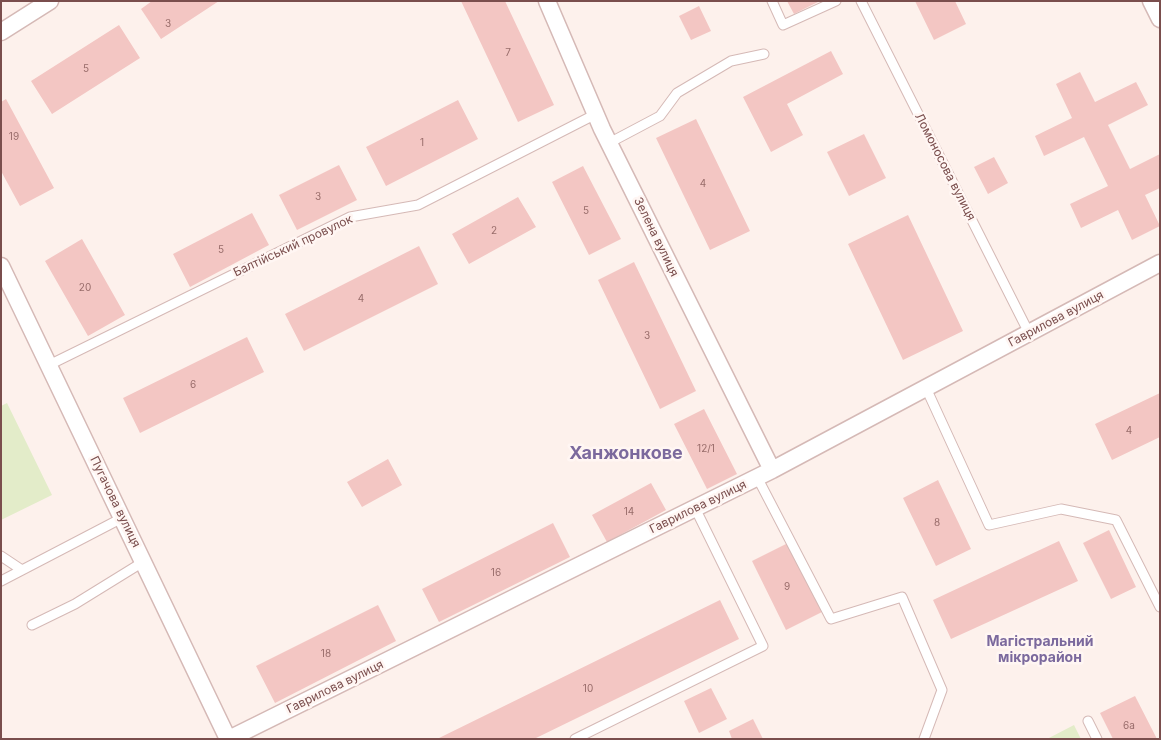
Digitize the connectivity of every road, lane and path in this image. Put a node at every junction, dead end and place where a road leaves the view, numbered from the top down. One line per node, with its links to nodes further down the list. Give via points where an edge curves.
1 (50, 1): 8 (street)
2 (547, 1): 10 (street, Зелена вулиця)
3 (772, 1): 4 (lane, via 783,25)
4 (836, 1)
5 (861, 1): 14 (lane, Ломоносова вулиця)
6 (1151, 1): 7 (street)
7 (1160, 19)
8 (1, 32)
9 (764, 54): 11 (lane, via 731,61 677,93 660,116)
10 (596, 114): 11 (street, Зелена вулиця); 15 (lane, Балтійський провулок, via 418,205 350,217)
11 (609, 143): 17 (street, Зелена вулиця)
12 (1160, 264): 14 (street, Гаврилова вулиця)
13 (1, 266): 15 (street, Пугачова вулиця)
14 (1029, 333): 16 (street, Гаврилова вулиця)
15 (48, 364): 20 (street, Пугачова вулиця)
16 (926, 388): 17 (street, Гаврилова вулиця); 25 (lane, via 989,525 1061,508 1116,520)
17 (772, 470): 18 (street, Гаврилова вулиця)
18 (757, 477): 19 (street, Гаврилова вулиця); 31 (lane, via 831,619 902,597 942,690)
19 (695, 508): 28 (street, Гаврилова вулиця); 30 (lane, via 763,646)
20 (122, 518): 22 (street, Пугачова вулиця); 23 (lane)
21 (1, 556): 23 (lane)
22 (143, 562): 26 (lane, via 75,604); 29 (street, Пугачова вулиця)
23 (22, 570): 24 (lane)
24 (1, 581)
25 (1160, 607)
26 (32, 625)
27 (1088, 721): 32 (lane)
28 (255, 733): 29 (street, Гаврилова вулиця)
29 (229, 739)
30 (574, 739)
31 (924, 739)
32 (1097, 739)

